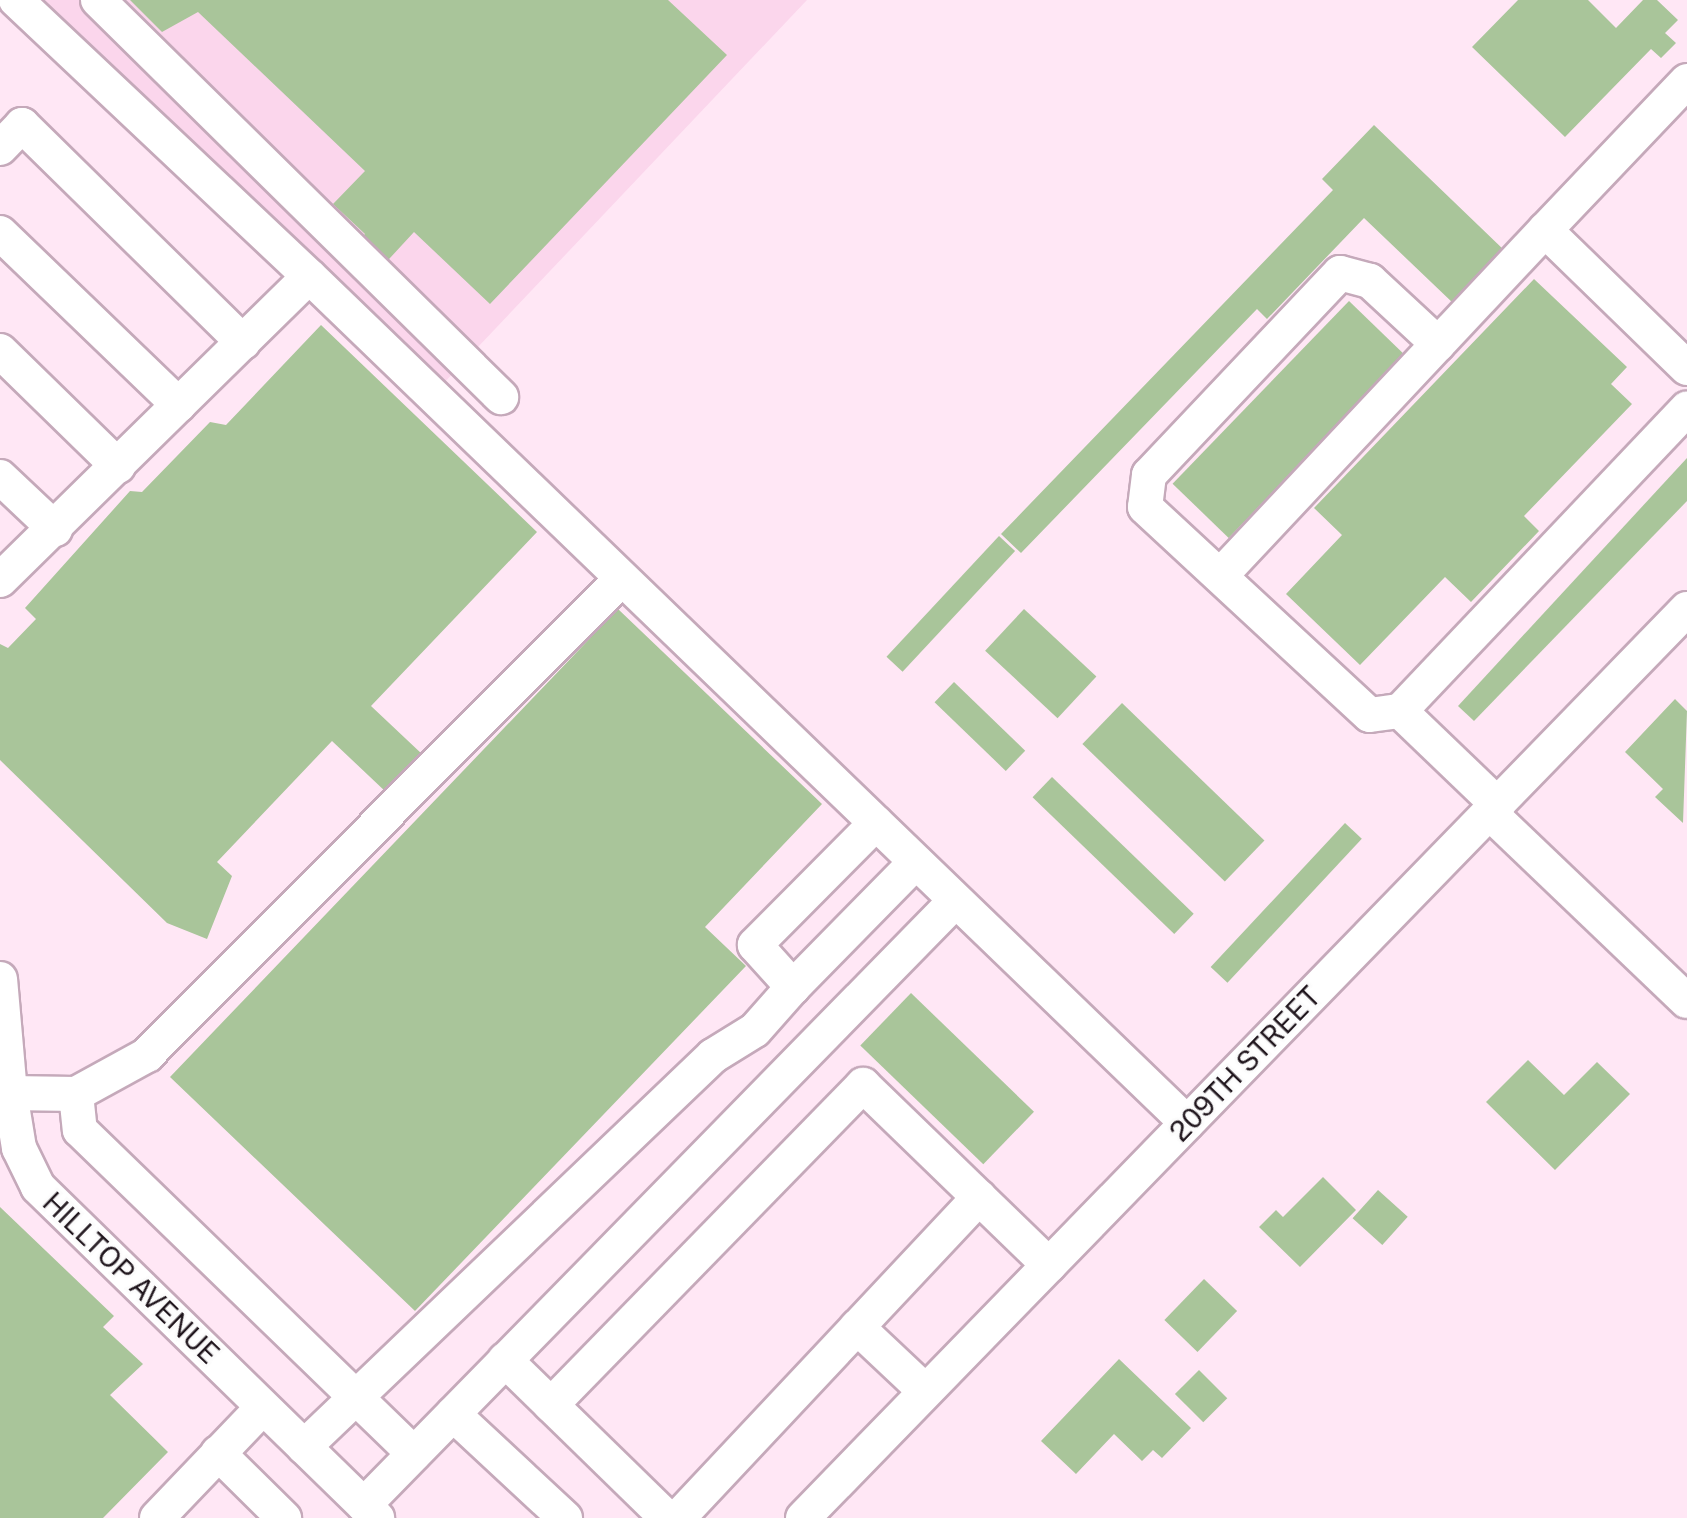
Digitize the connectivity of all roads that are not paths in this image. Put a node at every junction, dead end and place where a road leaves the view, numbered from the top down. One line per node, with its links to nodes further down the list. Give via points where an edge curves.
1 (16, 0): 7 (street)
2 (98, 0): 12 (street)
3 (1687, 81): 5 (street)
4 (0, 148): 8 (street, via 22,125)
5 (1545, 230): 9 (street); 11 (street)
6 (0, 233): 13 (street)
7 (309, 276): 8 (street); 19 (street)
8 (243, 342): 13 (street)
9 (1438, 344): 18 (street); 18 (street, via 1370,281 1340,273 1149,475 1145,507)
10 (0, 351): 15 (street)
11 (1687, 368)
12 (501, 397)
13 (179, 405): 15 (street)
14 (1687, 409): 22 (street)
15 (118, 466): 17 (street)
16 (0, 477): 17 (street)
17 (55, 529): 20 (street)
18 (1221, 575): 22 (street, via 1370,715)
19 (622, 578): 24 (street); 31 (street, via 147,1055)
20 (0, 580)
21 (1687, 609): 23 (street, 209TH STREET)
22 (1400, 711): 23 (street)
23 (1494, 809): 29 (street); 32 (street, 209TH STREET)
24 (876, 823): 25 (street); 27 (street, via 755,945)
25 (916, 862): 26 (street); 27 (street)
26 (956, 900): 32 (street); 36 (street)
27 (793, 987): 38 (street, via 755,1030 702,1066)
28 (1, 992): 30 (street, HILLTOP AVENUE)
29 (1687, 1001)
30 (10, 1093): 31 (street); 40 (street, HILLTOP AVENUE, via 19,1148 38,1187)
31 (76, 1094): 38 (street, via 80,1130)
32 (1187, 1123): 34 (street, 209TH STREET)
33 (979, 1197): 34 (street); 35 (street); 39 (street, via 863,1085)
34 (1049, 1265): 37 (street, 209TH STREET)
35 (857, 1327): 37 (street); 50 (street)
36 (505, 1360): 39 (street); 41 (street)
37 (925, 1391): 51 (street, 209TH STREET)
38 (358, 1399): 42 (street); 44 (street)
39 (551, 1405): 49 (street)
40 (263, 1407): 42 (street, HILLTOP AVENUE); 43 (street)
41 (453, 1414): 44 (street); 48 (street)
42 (304, 1447): 45 (street, HILLTOP AVENUE)
43 (218, 1453): 46 (street); 47 (street)
44 (414, 1454): 45 (street)
45 (370, 1512)
46 (157, 1518)
47 (284, 1518)
48 (565, 1518)
49 (667, 1518)
50 (678, 1518)
51 (803, 1518)

